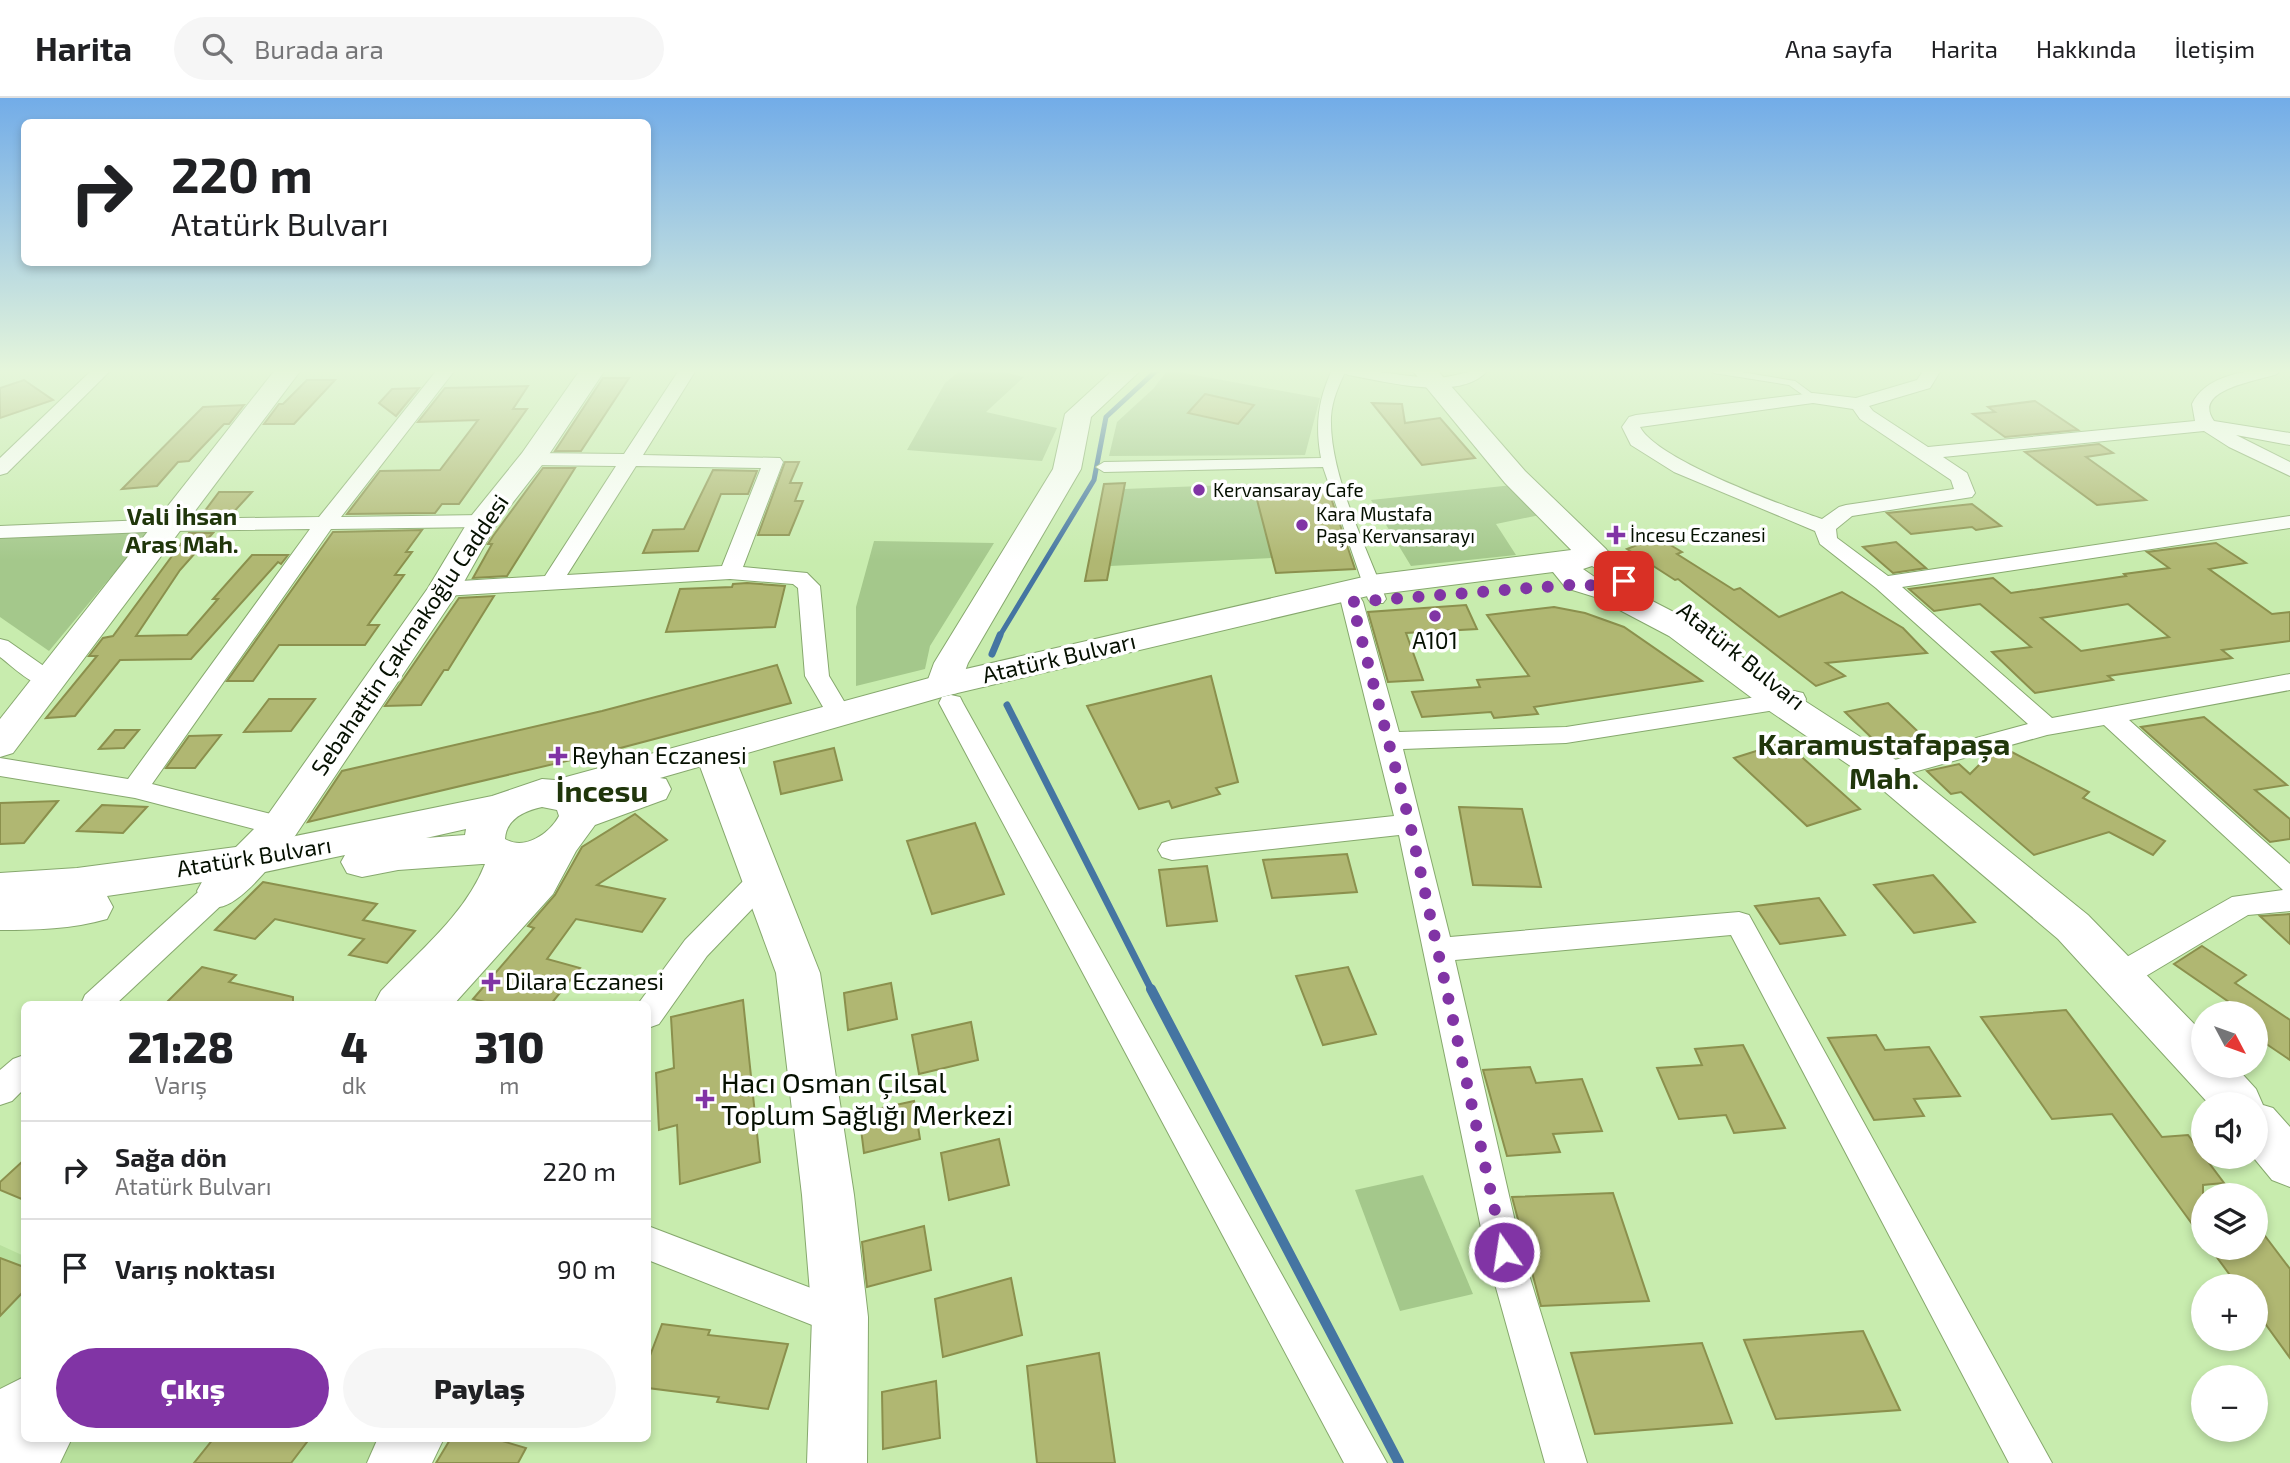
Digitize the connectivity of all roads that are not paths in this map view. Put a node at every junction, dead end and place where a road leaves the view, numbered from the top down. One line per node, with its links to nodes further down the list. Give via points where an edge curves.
1 (36, 434): 20 (street)
2 (240, 434): 25 (main road)
3 (396, 434): 24 (street)
4 (549, 434): 16 (main road, Sebahattin Çakmakoğlu Caddesi)
5 (645, 434): 17 (street)
6 (1074, 434): 37 (main road, via 1067,469 951,663)
7 (1325, 434): 18 (street)
8 (1478, 434): 29 (main road)
9 (1634, 434): 26 (street, via 1638,441 1681,468)
10 (1896, 434): 15 (street)
11 (2120, 434): 15 (street)
12 (2223, 434): 21 (street)
13 (2259, 434): 14 (street)
14 (2290, 439)
15 (1926, 453): 26 (street, via 1960,477 1965,493 1846,511)
16 (532, 459): 17 (street); 22 (main road, Sebahattin Çakmakoğlu Caddesi)
17 (628, 460): 28 (street, via 773,463); 30 (street)
18 (1329, 462): 19 (street); 33 (street)
19 (1104, 467)
20 (0, 469)
21 (2290, 470)
22 (483, 521): 24 (street); 32 (main road, Sebahattin Çakmakoğlu Caddesi)
23 (2290, 522): 31 (street)
24 (325, 523): 25 (street); 47 (street)
25 (171, 525): 27 (street); 35 (main road)
26 (1825, 527): 31 (street, via 1827,540)
27 (0, 532)
28 (730, 572): 30 (street); 39 (street, via 799,578 809,586 817,676)
29 (1595, 572): 33 (main road, Atatürk Bulvarı); 38 (main road, Atatürk Bulvarı)
30 (552, 582): 32 (street)
31 (1884, 583): 41 (street)
32 (444, 589): 51 (main road, Sebahattin Çakmakoğlu Caddesi)
33 (1367, 595): 37 (main road, Atatürk Bulvarı); 42 (street)
34 (0, 646): 35 (street)
35 (49, 681): 43 (main road)
36 (2290, 682): 40 (street)
37 (948, 694): 39 (main road, Atatürk Bulvarı); 44 (main road, Atatürk Bulvarı); 83 (street)
38 (1788, 701): 42 (street, via 1566,735); 46 (main road, Atatürk Bulvarı)
39 (839, 713): 44 (main road, Atatürk Bulvarı)
40 (2111, 717): 41 (street); 56 (street)
41 (2048, 727): 46 (street)
42 (1388, 741): 50 (street)
43 (0, 744)
44 (716, 757): 49 (main road, Atatürk Bulvarı); 55 (main road)
45 (0, 767): 47 (street)
46 (1885, 771): 62 (main road, Atatürk Bulvarı, via 2073,927)
47 (135, 789): 51 (street)
48 (505, 807): 49 (main road, Atatürk Bulvarı, via 529,796); 53 (main road, via 488,823 485,841); 54 (main road, Atatürk Bulvarı)
49 (564, 818): 53 (main road, Atatürk Bulvarı, via 535,855); 65 (main road, via 538,883)
50 (1410, 824): 52 (street); 61 (street)
51 (281, 826): 54 (main road, Sebahattin Çakmakoğlu Caddesi)
52 (1171, 850)
53 (499, 853): 58 (main road, Atatürk Bulvarı, via 398,855); 64 (main road, via 496,889 476,920)
54 (251, 860): 57 (main road, Atatürk Bulvarı, via 78,884); 58 (main road, Sebahattin Çakmakoğlu Caddesi)
55 (764, 878): 66 (street, via 696,948); 75 (main road, via 798,973)
56 (2290, 881)
57 (0, 889)
58 (218, 891): 60 (main road, Atatürk Bulvarı); 63 (street)
59 (2290, 900): 62 (street, via 2242,905)
60 (0, 915)
61 (1438, 950): 84 (street, via 1504,1252); 85 (street, via 1739,923)
62 (2120, 976): 67 (main road, Atatürk Bulvarı)
63 (99, 1001)
64 (400, 1001)
65 (430, 1001)
66 (651, 1011)
67 (2191, 1051)
68 (21, 1072): 70 (street)
69 (2216, 1078): 71 (main road, Atatürk Bulvarı)
70 (0, 1091)
71 (2228, 1092)
72 (2268, 1138): 73 (main road)
73 (2290, 1164)
74 (651, 1244): 75 (street)
75 (840, 1317): 82 (main road)
76 (21, 1409): 77 (main road)
77 (0, 1433)
78 (38, 1442): 80 (main road)
79 (411, 1442): 81 (main road)
80 (20, 1463)
81 (397, 1463)
82 (837, 1463)
83 (1366, 1463)
84 (1566, 1463)
85 (2031, 1463)

